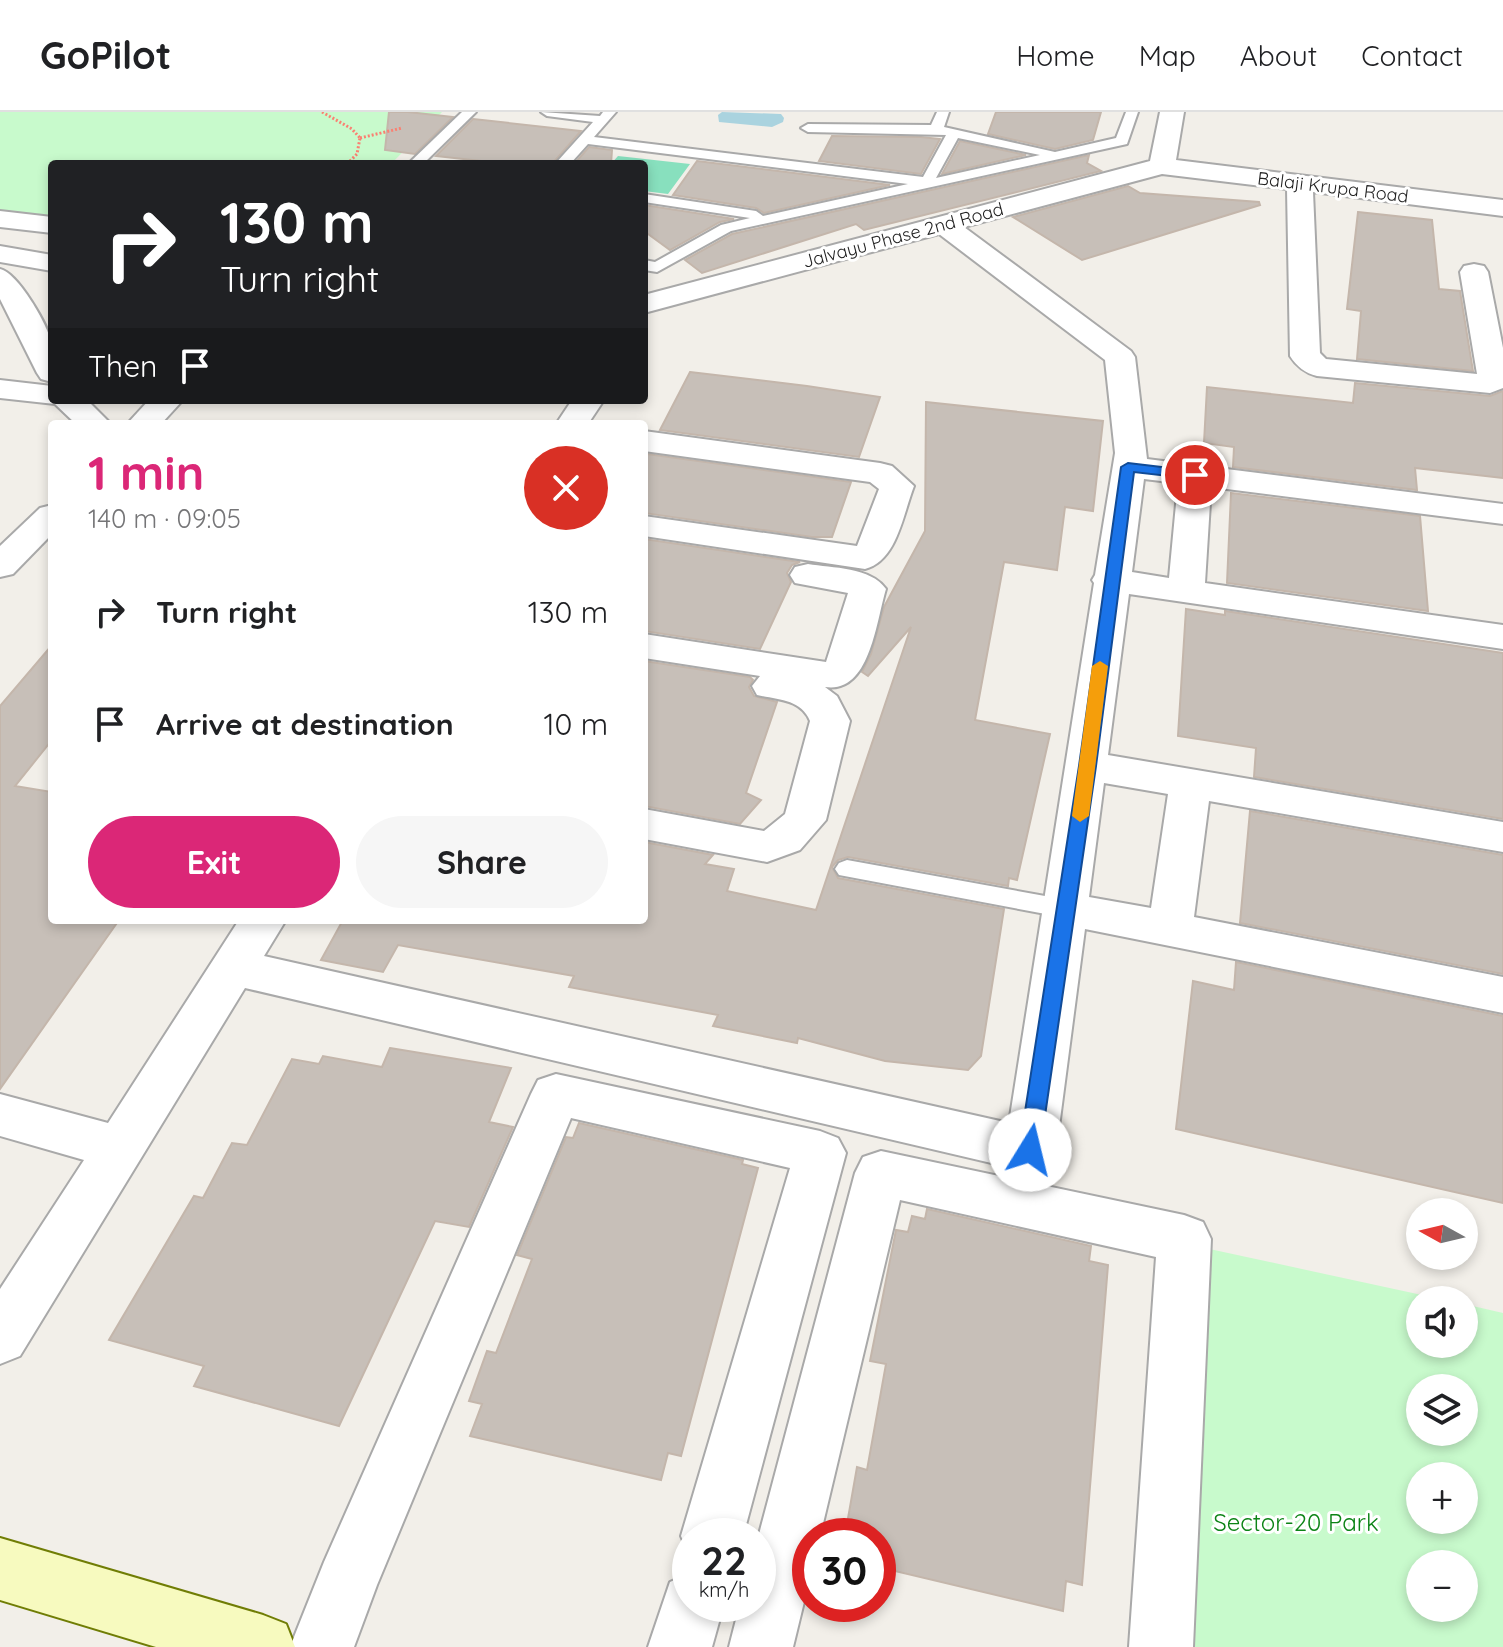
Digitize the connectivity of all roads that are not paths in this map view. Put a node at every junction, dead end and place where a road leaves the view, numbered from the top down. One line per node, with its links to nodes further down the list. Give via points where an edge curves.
1 (470, 112): 13 (lane)
2 (547, 112): 7 (lane)
3 (817, 112): 11 (lane)
4 (943, 112): 8 (lane)
5 (1132, 112): 12 (lane, via 1122,141)
6 (1172, 112): 15 (street)
7 (607, 116): 10 (lane)
8 (936, 129): 9 (lane); 11 (lane)
9 (954, 133): 12 (lane); 16 (lane)
10 (585, 140): 11 (lane); 14 (lane)
11 (798, 146): 16 (lane)
12 (1059, 155): 16 (lane)
13 (419, 160)
14 (566, 160)
15 (1162, 166): 17 (street, Balaji Krupa Road); 22 (street, Jalvayu Phase 2nd Road)
16 (927, 182): 20 (lane)
17 (1300, 183): 19 (street, Balaji Krupa Road); 27 (street, via 1305,356 1317,367 1490,384 1494,380)
18 (648, 199): 20 (lane)
19 (1503, 208)
20 (772, 218): 26 (lane, via 726,228 657,267)
21 (0, 219): 23 (street)
22 (942, 223): 29 (street, Jalvayu Phase 2nd Road); 38 (street, via 1120,357 1131,453)
23 (48, 225)
24 (0, 254): 25 (street)
25 (48, 262)
26 (648, 266)
27 (1474, 272)
28 (0, 277): 30 (street)
29 (648, 306)
30 (48, 365)
31 (0, 389): 32 (street)
32 (48, 395)
33 (72, 404): 35 (street)
34 (163, 404): 36 (street)
35 (90, 420)
36 (147, 420)
37 (648, 442): 44 (street, via 880,473 897,486 865,558)
38 (1128, 467): 39 (street); 47 (street)
39 (1195, 475): 41 (street); 48 (street)
40 (48, 510): 43 (street)
41 (1503, 514)
42 (48, 519): 46 (street)
43 (0, 523)
44 (648, 527)
45 (648, 550): 50 (street, via 868,589 843,669 835,676)
46 (0, 566)
47 (1110, 580): 48 (street); 52 (street)
48 (1186, 591): 49 (street)
49 (1503, 637)
50 (648, 647)
51 (648, 667): 54 (street, via 806,692 823,705 830,721 805,820 785,839 755,846)
52 (1088, 766): 53 (street); 57 (street)
53 (1190, 784): 55 (street); 59 (street)
54 (648, 825)
55 (1503, 837)
56 (847, 869): 57 (lane)
57 (1067, 909): 59 (street); 60 (street, via 1030,1150)
58 (260, 924): 60 (street)
59 (1170, 930): 61 (street)
60 (233, 967): 63 (street)
61 (1503, 995)
62 (0, 1115): 63 (street)
63 (119, 1148): 64 (street)
64 (0, 1338)
65 (717, 1518): 69 (street, via 820,1153 556,1094)
66 (0, 1569): 68 (main road)
67 (687, 1622): 70 (street)
68 (263, 1647)
69 (322, 1647)
70 (680, 1647)
71 (761, 1647): 72 (street, via 881,1173 1184,1239)
72 (1161, 1647)

